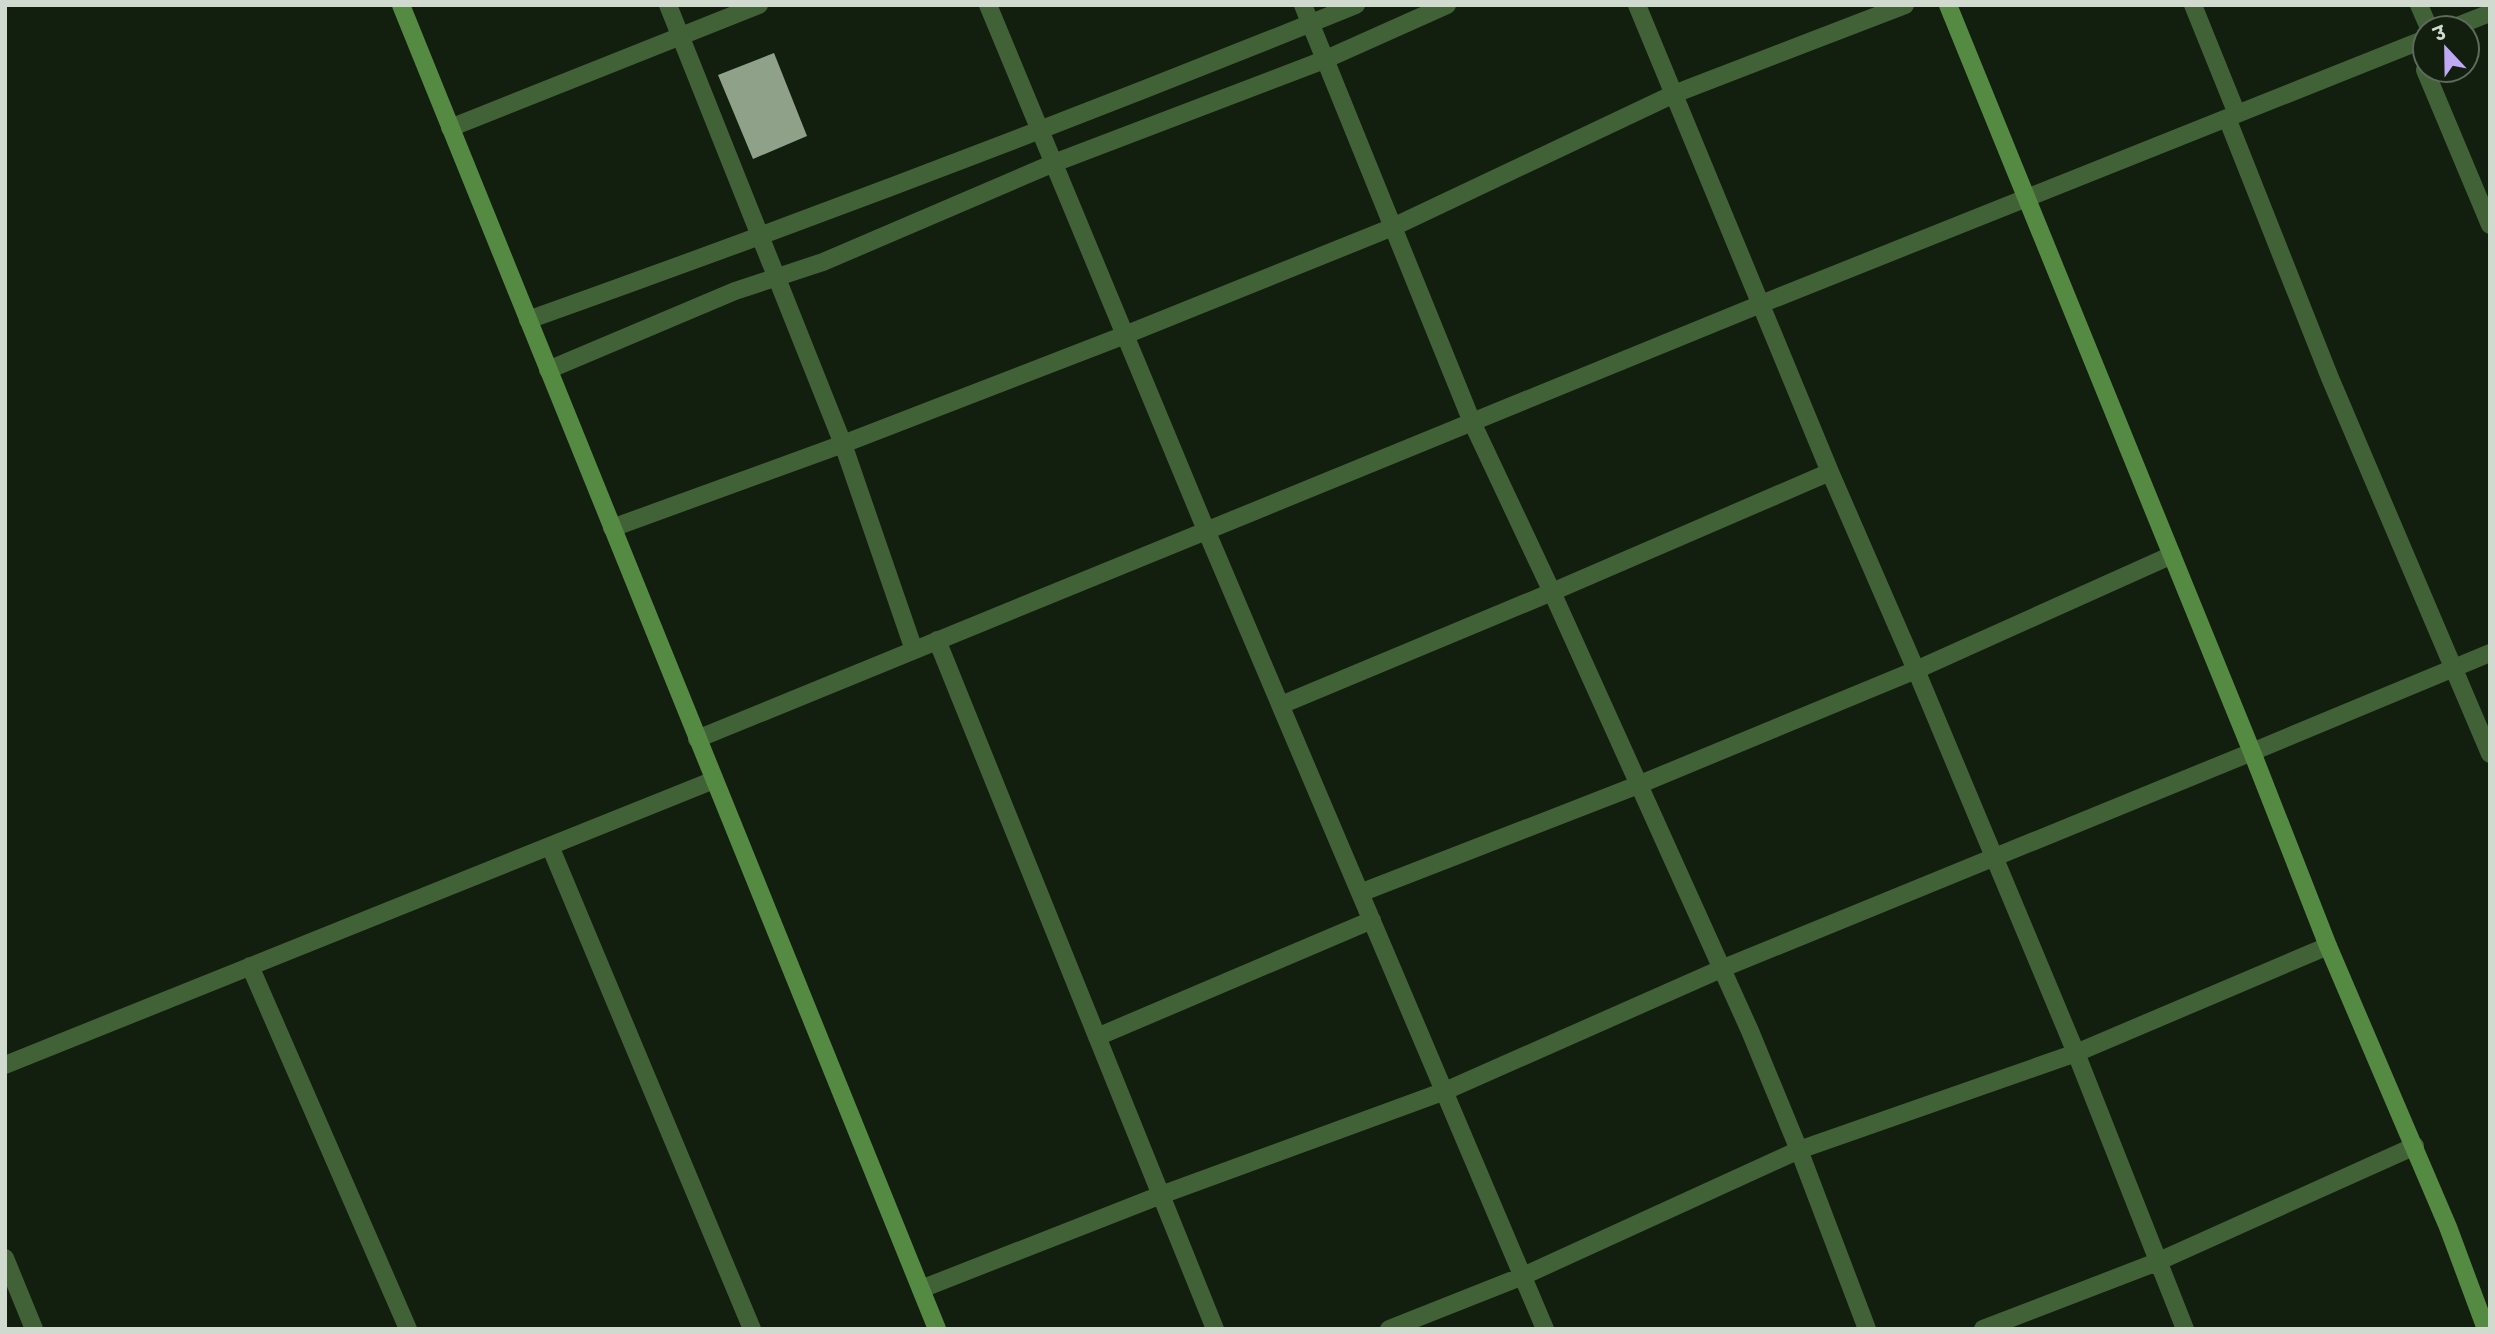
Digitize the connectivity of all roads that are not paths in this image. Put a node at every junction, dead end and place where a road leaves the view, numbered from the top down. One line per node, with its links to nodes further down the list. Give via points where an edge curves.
1 (401, 5): 19 (street)
2 (667, 5): 13 (street)
3 (760, 5): 13 (street)
4 (989, 5): 20 (street)
5 (1303, 5): 12 (street)
6 (1356, 5): 12 (street)
7 (1447, 5): 15 (street)
8 (1637, 5): 17 (street)
9 (1905, 5): 17 (street)
10 (1948, 5): 22 (street)
11 (2193, 5): 18 (street)
12 (1310, 24): 15 (street); 20 (street)
13 (680, 38): 19 (street); 25 (street)
14 (2411, 44): 18 (street)
15 (1324, 60): 21 (street); 24 (street)
16 (2431, 84): 23 (street)
17 (1674, 94): 24 (street); 27 (street)
18 (2232, 116): 22 (street); 41 (street, via 2330,378)
19 (450, 128): 28 (street)
20 (1040, 130): 21 (street); 25 (street)
21 (1054, 163): 26 (street); 29 (street)
22 (2026, 198): 27 (street); 36 (street)
23 (2490, 225)
24 (1393, 227): 29 (street); 31 (street)
25 (759, 237): 26 (street); 28 (street)
26 (776, 278): 30 (street); 32 (street)
27 (1761, 304): 31 (street); 33 (street)
28 (528, 320): 30 (street)
29 (1125, 335): 32 (street); 35 (street)
30 (548, 370): 34 (street)
31 (1472, 422): 35 (street); 37 (street)
32 (843, 444): 34 (street); 39 (street)
33 (1830, 472): 37 (street); 42 (street)
34 (612, 528): 44 (street)
35 (1206, 530): 38 (street); 43 (street)
36 (2172, 555): 42 (street); 45 (street)
37 (1552, 592): 43 (street); 48 (street)
38 (937, 640): 39 (street); 56 (street)
39 (914, 650): 44 (street)
40 (2490, 653): 41 (street)
41 (2453, 668): 45 (street); 46 (street)
42 (1916, 670): 48 (street); 50 (street)
43 (1281, 705): 51 (street)
44 (697, 739): 47 (street)
45 (2252, 752): 50 (street); 53 (street)
46 (2490, 754)
47 (714, 780): 49 (street); 66 (street)
48 (1638, 785): 51 (street); 55 (street)
49 (550, 846): 54 (street); 69 (street)
50 (1994, 858): 55 (street); 57 (street)
51 (1360, 893): 52 (street)
52 (1372, 920): 56 (street); 59 (street)
53 (2328, 946): 57 (street); 60 (street)
54 (250, 966): 58 (street); 68 (street)
55 (1721, 968): 59 (street); 61 (street)
56 (1097, 1037): 62 (street)
57 (2076, 1053): 61 (street); 64 (street)
58 (5, 1065)
59 (1445, 1091): 62 (street); 65 (street)
60 (2415, 1146): 64 (street); 77 (street)
61 (1799, 1150): 65 (street); 74 (street)
62 (1161, 1195): 66 (street); 71 (street)
63 (5, 1258): 67 (street)
64 (2157, 1262): 75 (street); 76 (street)
65 (1523, 1276): 72 (street); 73 (street)
66 (921, 1289): 70 (street)
67 (34, 1329)
68 (408, 1329)
69 (752, 1329)
70 (937, 1329)
71 (1215, 1329)
72 (1389, 1329)
73 (1545, 1329)
74 (1867, 1329)
75 (1983, 1329)
76 (2185, 1329)
77 (2486, 1329)

